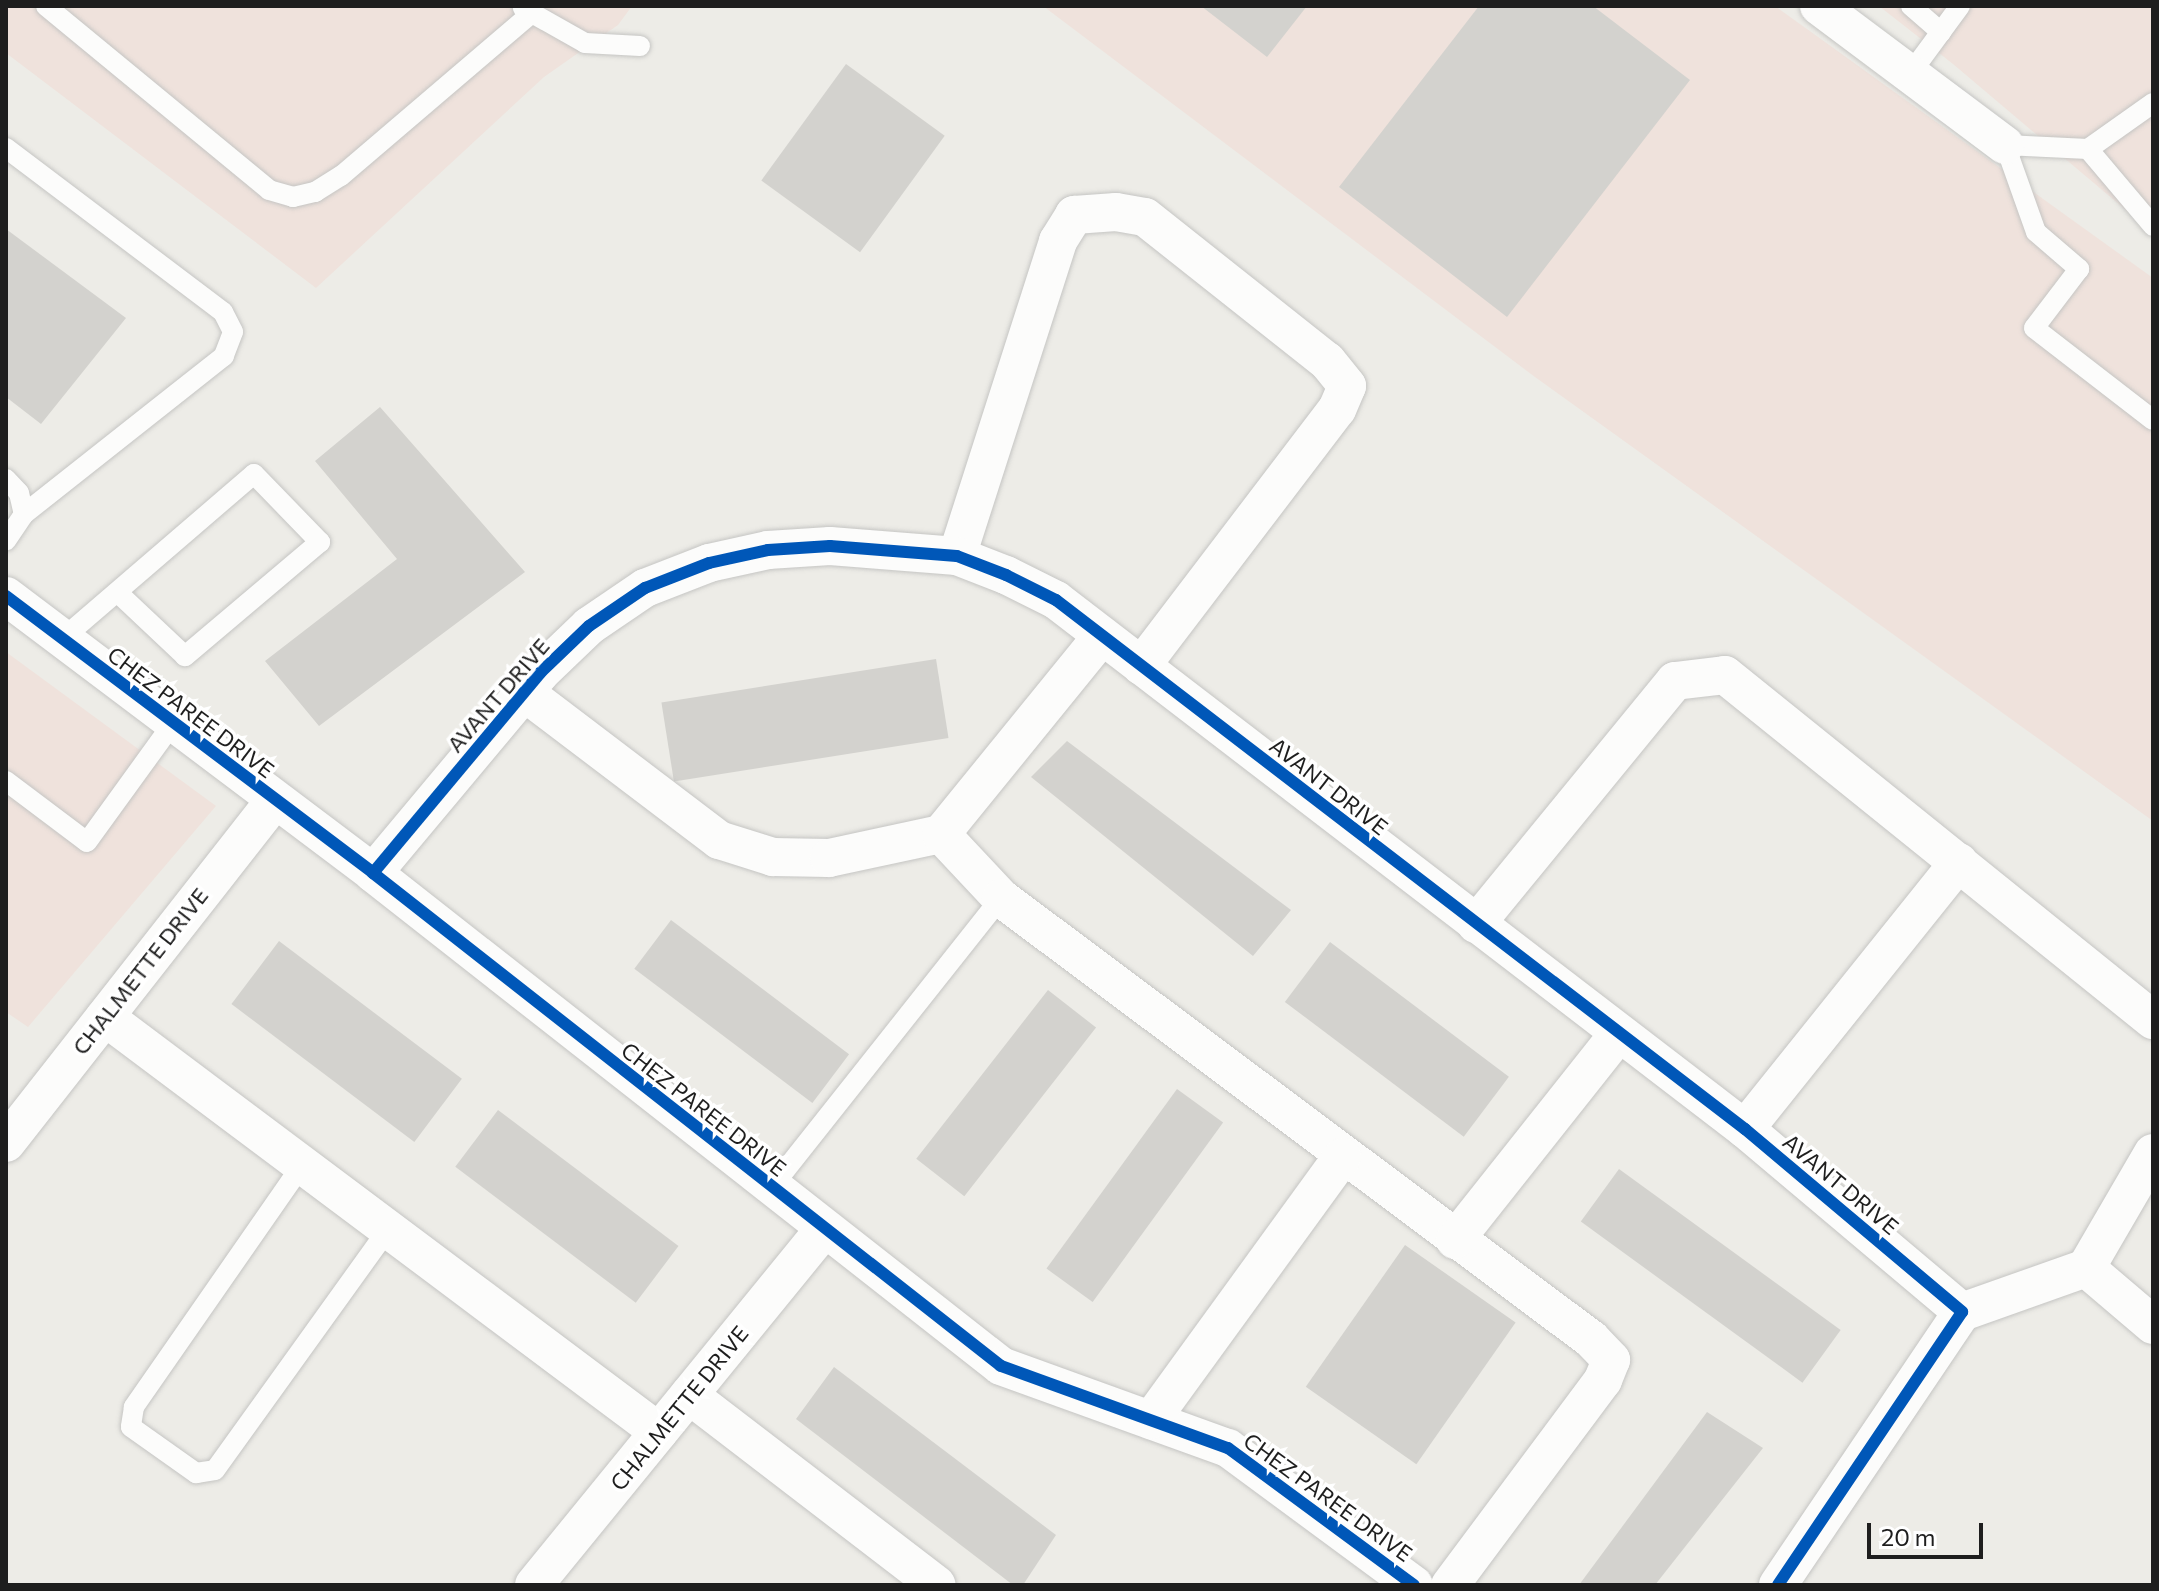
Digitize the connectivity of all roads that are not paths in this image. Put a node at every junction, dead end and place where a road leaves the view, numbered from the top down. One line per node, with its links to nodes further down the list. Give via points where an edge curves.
1 (46, 6): 5 (lane, via 269,190 293,197 315,192 341,176)
2 (1819, 6): 8 (street)
3 (1911, 6): 6 (lane)
4 (1960, 6): 6 (lane)
5 (526, 10): 7 (lane, via 585,43)
6 (1941, 32): 8 (lane)
7 (640, 46)
8 (1910, 74): 10 (street)
9 (2153, 103): 12 (lane)
10 (2005, 145): 12 (lane); 14 (lane, via 2036,232 2079,269 2034,328)
11 (6, 148): 16 (lane, via 223,312 233,332 224,356)
12 (2088, 149): 13 (lane)
13 (2153, 226)
14 (2153, 420)
15 (6, 479): 16 (lane, via 19,493)
16 (24, 514): 17 (lane)
17 (6, 541)
18 (957, 556): 21 (street, AVANT DRIVE, via 1056,600); 23 (street, via 1058,241 1074,215 1116,212 1145,217 1327,361 1347,386 1337,409); 24 (street, AVANT DRIVE, via 830,546 768,550 709,563 645,588 589,626)
19 (117, 592): 19 (lane, via 254,474 320,542 185,656); 22 (lane)
20 (6, 596): 22 (street, CHEZ PAREE DRIVE)
21 (1102, 636): 23 (street, AVANT DRIVE); 28 (street)
22 (62, 639): 25 (street, CHEZ PAREE DRIVE)
23 (1141, 666): 32 (street, AVANT DRIVE)
24 (524, 692): 28 (street, via 719,840 773,857 829,858); 30 (street, AVANT DRIVE)
25 (173, 723): 26 (lane, via 87,842); 27 (street, CHEZ PAREE DRIVE)
26 (6, 781)
27 (275, 800): 30 (street, CHEZ PAREE DRIVE); 33 (street, CHALMETTE DRIVE)
28 (941, 834): 31 (street)
29 (1959, 862): 32 (street, via 1725,675 1699,675 1675,681); 34 (street); 36 (street)
30 (373, 873): 41 (street, CHEZ PAREE DRIVE)
31 (1001, 898): 39 (street); 41 (lane)
32 (1476, 924): 35 (street, AVANT DRIVE)
33 (105, 1017): 37 (street, CHALMETTE DRIVE); 40 (street)
34 (2153, 1020)
35 (1619, 1033): 36 (street, AVANT DRIVE); 44 (street)
36 (1745, 1129): 46 (street, AVANT DRIVE)
37 (6, 1143)
38 (2153, 1153): 45 (street)
39 (1342, 1157): 44 (street); 49 (street)
40 (302, 1165): 42 (street); 42 (lane, via 134,1407 131,1427 196,1473 215,1470)
41 (771, 1188): 43 (street, CHEZ PAREE DRIVE)
42 (388, 1229): 50 (street)
43 (823, 1231): 48 (street, CHALMETTE DRIVE); 49 (street, CHEZ PAREE DRIVE, via 1001,1366)
44 (1455, 1240): 54 (street, via 1591,1339 1611,1360 1603,1380)
45 (2086, 1268): 46 (street); 47 (street)
46 (1962, 1312): 55 (street)
47 (2153, 1325)
48 (689, 1395): 50 (street, CHALMETTE DRIVE); 52 (street)
49 (1151, 1420): 53 (street, CHEZ PAREE DRIVE, via 1228,1448)
50 (659, 1432): 51 (street, CHALMETTE DRIVE)
51 (534, 1585)
52 (937, 1585)
53 (1414, 1585)
54 (1450, 1585)
55 (1778, 1585)

